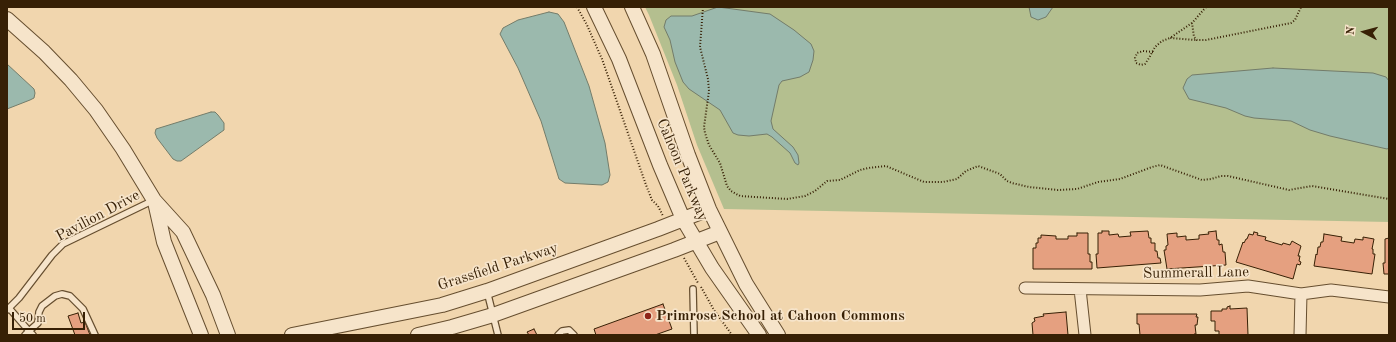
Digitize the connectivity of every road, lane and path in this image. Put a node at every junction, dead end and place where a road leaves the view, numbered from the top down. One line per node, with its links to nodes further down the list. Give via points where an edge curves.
1 (577, 7): 16 (path, via 602,60 648,190)
2 (594, 7): 15 (street, Cahoon Parkway, via 619,59)
3 (632, 7): 14 (street, Cahoon Parkway, via 653,54)
4 (703, 7): 12 (path, via 700,47 709,91 704,127 709,146 720,163 727,186 731,192 740,196 787,199 804,196 827,181 840,180 860,170 886,166 924,182 957,179 966,171 978,166 1000,174 1012,183 1058,190 1077,189 1098,182 1120,179 1160,165 1202,180 1228,176 1289,190 1312,186)
5 (1206, 7): 8 (path)
6 (1302, 7): 10 (path, via 1291,23)
7 (7, 19): 13 (street, via 44,52 86,98 123,149)
8 (1192, 23): 9 (path); 10 (path, via 1194,37)
9 (1170, 38): 10 (path); 11 (path, via 1162,41)
10 (1197, 40)
11 (1153, 52): 11 (path, via 1145,64 1136,63 1137,53)
12 (1389, 199)
13 (154, 200): 26 (lane, Pavilion Drive, via 63,244); 30 (street, via 164,242); 31 (street, via 183,232)
14 (709, 209): 15 (street, Grassfield Parkway); 17 (street, Cahoon Parkway)
15 (683, 219): 16 (street, Grassfield Parkway); 18 (street, Cahoon Parkway)
16 (667, 226): 23 (street, Grassfield Parkway)
17 (720, 232): 18 (street); 40 (street, Cahoon Parkway, via 746,284)
18 (695, 242): 19 (street); 39 (street, Cahoon Parkway)
19 (679, 248): 27 (street); 38 (path, via 714,310)
20 (1025, 288): 22 (street, Summerall Lane)
21 (693, 289): 37 (lane)
22 (1080, 289): 24 (street, Summerall Lane, via 1200,290 1248,286); 41 (street)
23 (487, 291): 27 (lane); 32 (street, Grassfield Parkway, via 442,305)
24 (1301, 294): 25 (street, Summerall Lane, via 1331,290); 42 (street)
25 (1389, 297)
26 (8, 309): 28 (lane)
27 (493, 315): 33 (street); 34 (lane)
28 (29, 334): 29 (lane, via 38,323 42,306 62,294 70,296 83,309)
29 (95, 335)
30 (202, 335)
31 (228, 335)
32 (292, 335)
33 (418, 335)
34 (498, 335)
35 (558, 335): 36 (lane, via 569,330)
36 (574, 335)
37 (694, 335)
38 (732, 335)
39 (759, 335)
40 (778, 335)
41 (1085, 335)
42 (1300, 335)

